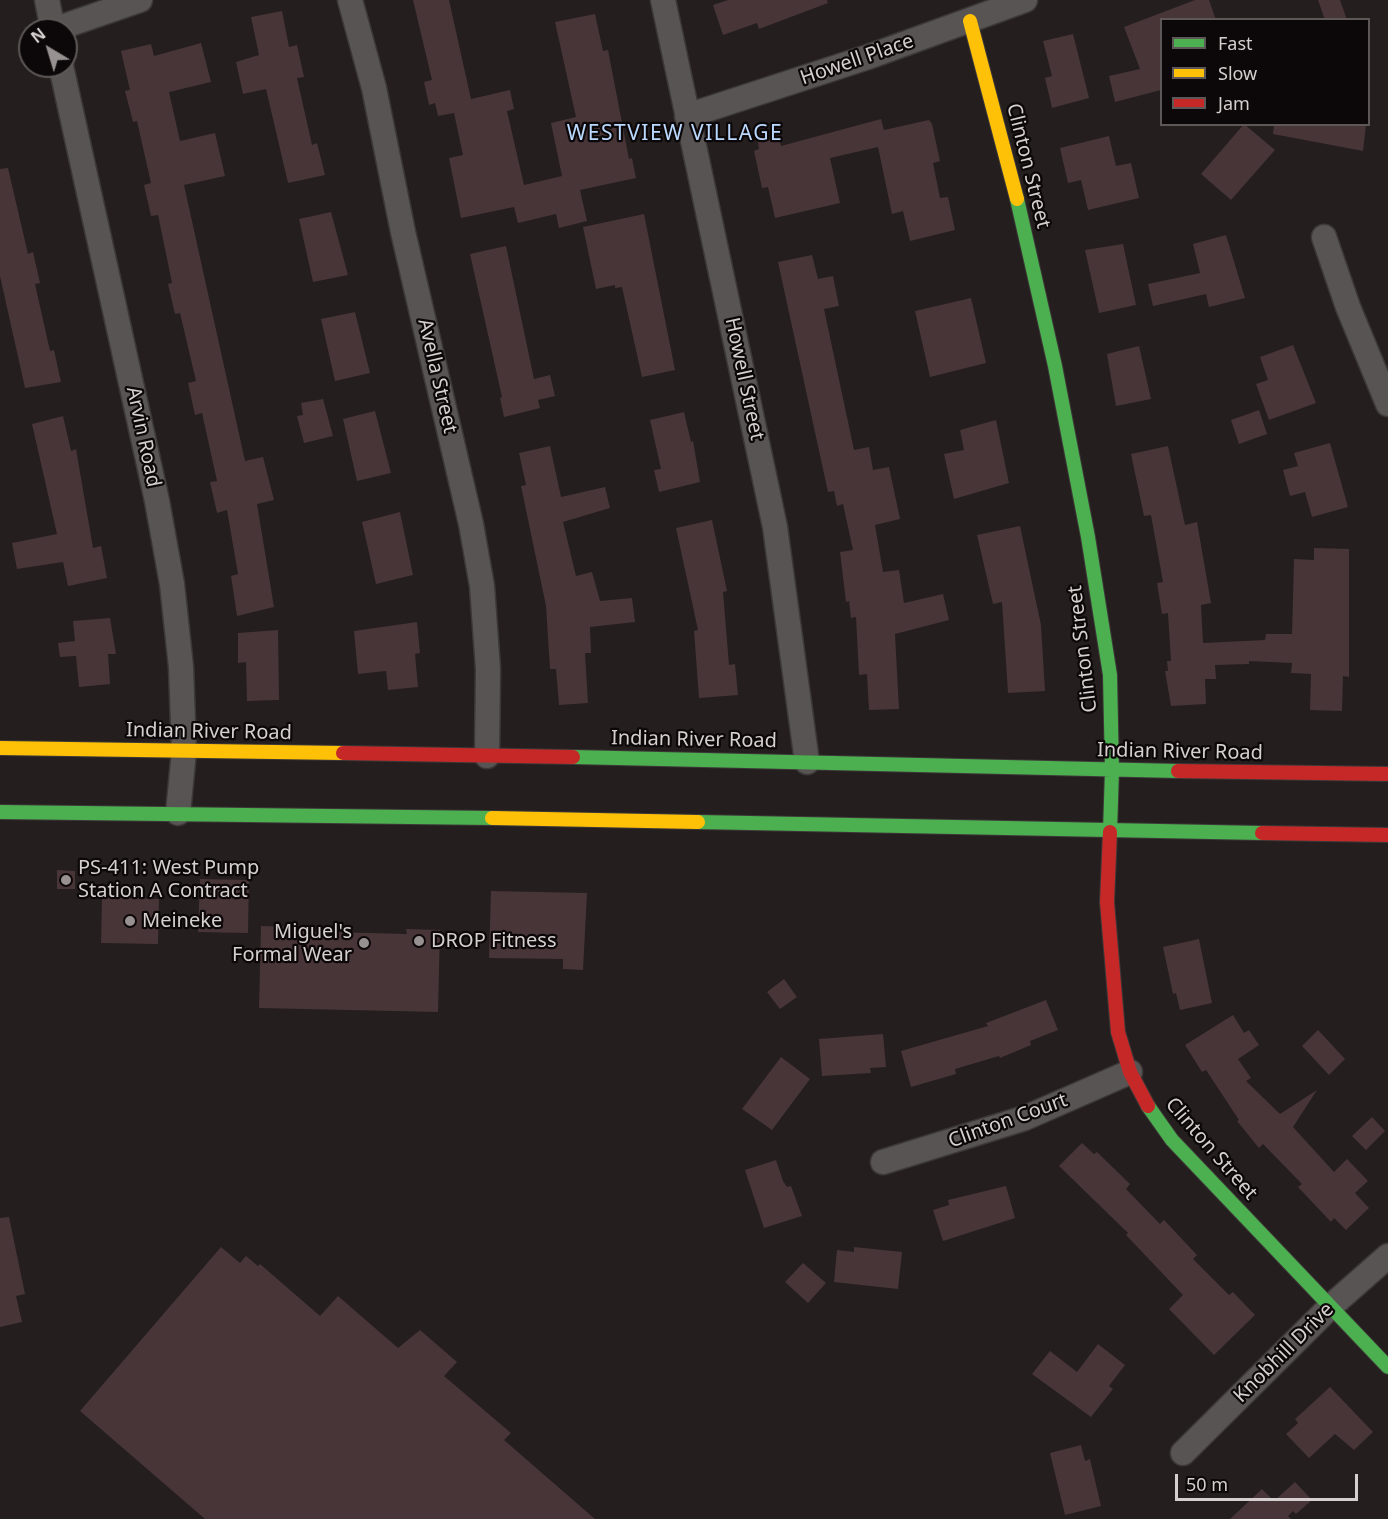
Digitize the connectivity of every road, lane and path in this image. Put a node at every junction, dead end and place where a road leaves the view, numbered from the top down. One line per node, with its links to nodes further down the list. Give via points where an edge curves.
1 (47, 0): 6 (street)
2 (140, 0): 7 (street)
3 (350, 0): 15 (street, Avella Street, via 374,88 471,524 482,586 488,669)
4 (663, 0): 10 (street, Howell Street)
5 (1024, 0): 8 (street, Howell Place)
6 (51, 18)
7 (78, 21)
8 (970, 21): 10 (street, Howell Place); 17 (main road, Clinton Street, via 1055,366 1110,675)
9 (64, 78): 14 (street, Arvin Road, via 172,584)
10 (687, 116): 16 (street, Howell Street, via 775,527)
11 (1323, 237): 12 (street)
12 (1388, 404)
13 (0, 748): 14 (main road, Indian River Road)
14 (184, 751): 15 (main road, Indian River Road); 20 (street, Arvin Road)
15 (487, 756): 16 (main road, Indian River Road)
16 (807, 762): 17 (main road, Indian River Road)
17 (1112, 770): 18 (main road, Indian River Road); 21 (main road, Clinton Street)
18 (1388, 774)
19 (0, 812): 20 (main road)
20 (178, 813): 21 (main road)
21 (1108, 831): 22 (main road); 23 (main road, Clinton Street, via 1110,951 1118,1032)
22 (1388, 836)
23 (1130, 1072): 24 (street, Clinton Court, via 1025,1118); 26 (main road, Clinton Street, via 1172,1140)
24 (883, 1162)
25 (1388, 1256): 26 (street, Knobhill Drive)
26 (1330, 1307): 27 (main road, Clinton Street); 28 (street, Knobhill Drive)
27 (1388, 1367)
28 (1183, 1453)

